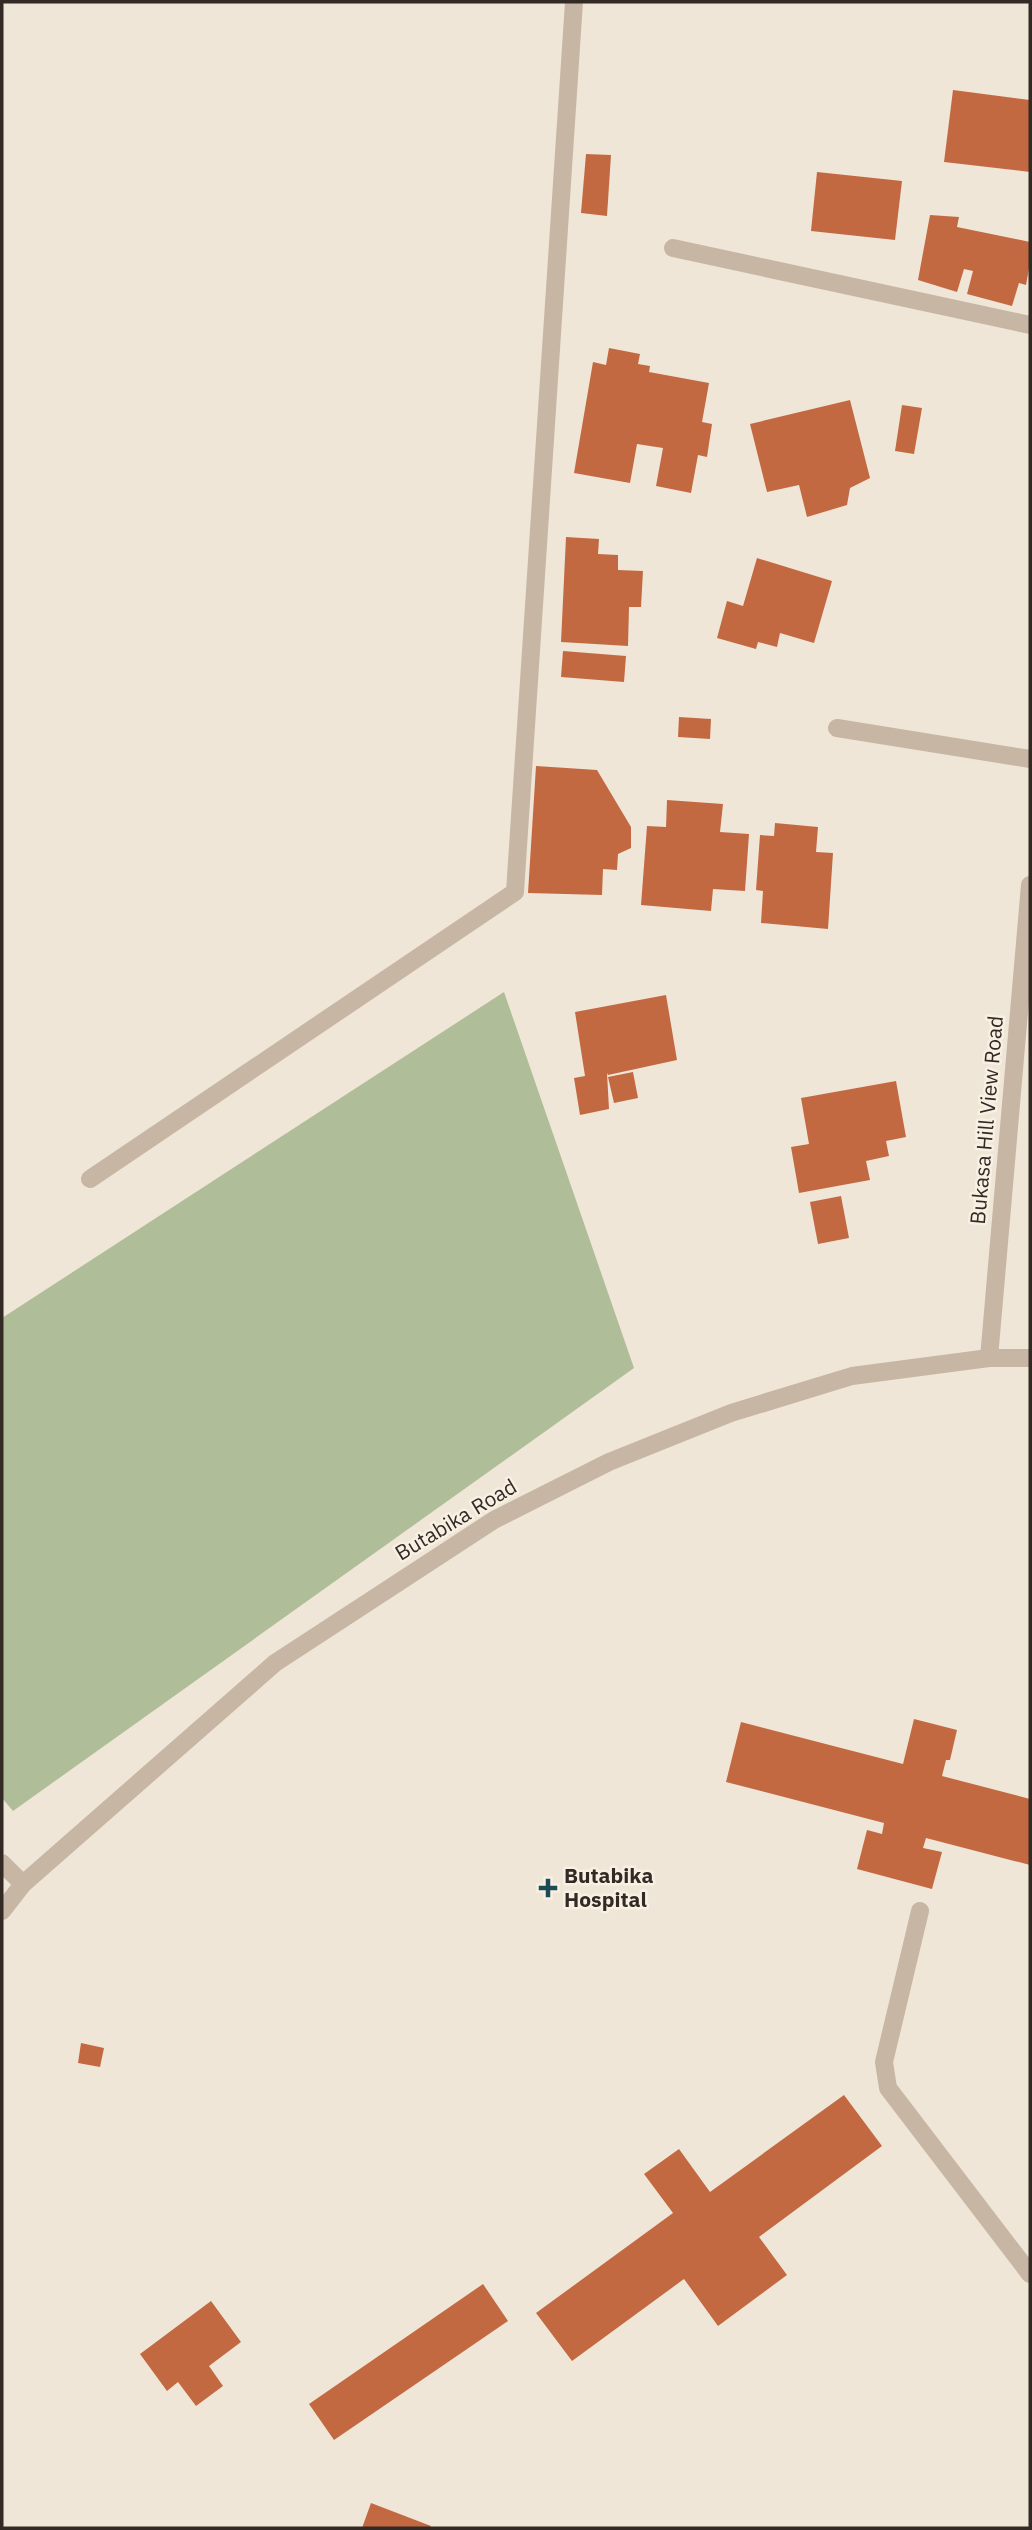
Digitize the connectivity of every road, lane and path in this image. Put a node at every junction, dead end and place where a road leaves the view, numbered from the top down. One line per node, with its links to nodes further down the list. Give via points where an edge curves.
1 (574, 2): 7 (street, via 515,892)
2 (673, 248): 3 (street)
3 (1030, 325)
4 (837, 728): 5 (street)
5 (1030, 760)
6 (1030, 885): 8 (street, Bukasa Hill View Road)
7 (90, 1179)
8 (989, 1358): 9 (street, Butabika Road); 11 (street, Butabika Road, via 852,1376 731,1413 609,1462 494,1520 275,1662)
9 (1030, 1358)
10 (2, 1863): 11 (street)
11 (23, 1884): 12 (street, Butabika Road)
12 (2, 1911)
13 (920, 1911): 14 (street, via 884,2062 888,2088)
14 (1030, 2274)

